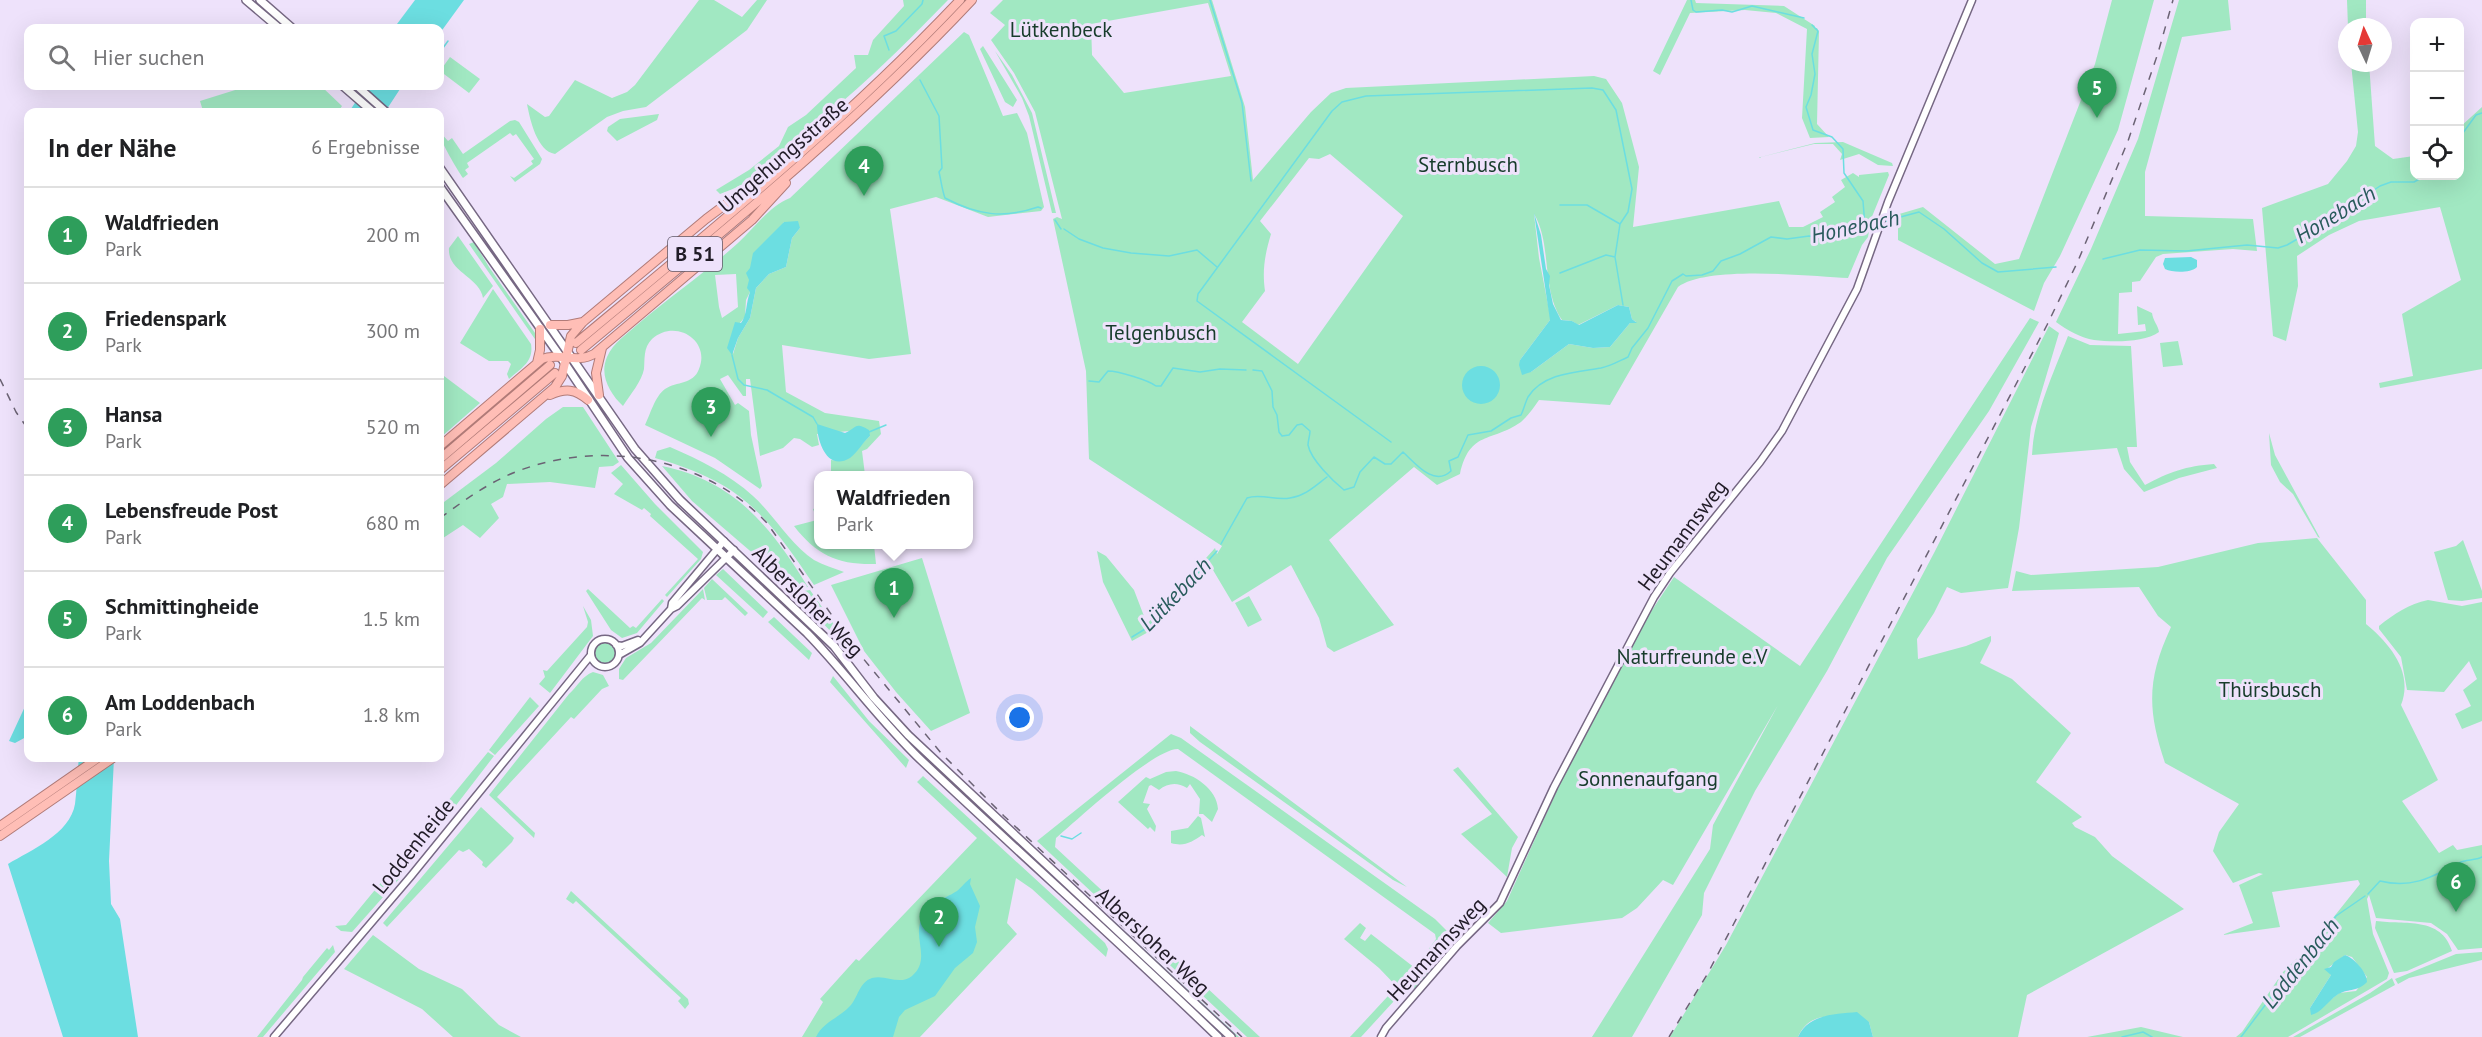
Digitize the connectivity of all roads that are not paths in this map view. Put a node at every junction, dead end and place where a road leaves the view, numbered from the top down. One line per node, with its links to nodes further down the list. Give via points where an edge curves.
1 (960, 0): 13 (highway, Umgehungsstraße / B 51, via 867,94)
2 (972, 0): 11 (highway, Umgehungsstraße / B 51)
3 (1972, 0): 43 (street, Heumannsweg, via 1882,218 1857,290 1782,431 1654,597 1554,787 1500,903)
4 (254, 1): 5 (main road); 6 (main road)
5 (275, 24)
6 (286, 24)
7 (348, 90): 9 (main road)
8 (361, 90): 10 (main road)
9 (369, 108)
10 (382, 108)
11 (809, 158): 13 (highway, Umgehungsstraße / B 51, via 579,347); 18 (highway, B 51, via 752,220)
12 (444, 174): 16 (main road, Albersloher Weg)
13 (768, 180): 15 (highway, B 51, via 706,219)
14 (444, 194): 17 (main road, Albersloher Weg)
15 (583, 322): 16 (highway); 19 (highway, B 51, via 571,336)
16 (550, 325): 19 (main road, Albersloher Weg)
17 (540, 329): 19 (main road, Albersloher Weg); 20 (highway)
18 (602, 348): 19 (highway, B 51, via 588,357); 21 (highway, via 596,373)
19 (566, 358): 20 (highway, B 51, via 548,357); 21 (main road, Albersloher Weg); 22 (highway, B 51, via 559,382); 23 (main road, Albersloher Weg)
20 (537, 363): 24 (highway, B 51)
21 (599, 395): 28 (main road, Albersloher Weg, via 648,464)
22 (543, 398): 23 (highway, B 51, via 568,390); 27 (highway, B 51)
23 (588, 400): 29 (main road, Albersloher Weg, via 628,458)
24 (444, 443)
25 (444, 456): 26 (highway, via 552,369)
26 (444, 466)
27 (444, 482)
28 (724, 541): 29 (street); 30 (main road, Albersloher Weg)
29 (717, 549): 31 (main road, Albersloher Weg); 32 (street)
30 (734, 550): 31 (street); 46 (main road, Albersloher Weg, via 834,646 867,691 908,735)
31 (726, 557): 32 (street); 45 (main road, Albersloher Weg, via 826,653 923,761)
32 (671, 606): 33 (street)
33 (642, 638): 34 (street); 36 (street)
34 (616, 645): 35 (street, Loddenheide, via 599,640); 36 (street)
35 (591, 655): 37 (street); 38 (street, Loddenheide)
36 (619, 655): 37 (street, Loddenheide, via 609,667)
37 (595, 664): 38 (street, Loddenheide)
38 (576, 674): 44 (street, Loddenheide)
39 (92, 762): 41 (highway)
40 (107, 762): 42 (highway)
41 (0, 826)
42 (0, 836)
43 (1386, 1028): 47 (street, Heumannsweg); 48 (street, Heumannsweg)
44 (274, 1037)
45 (1218, 1037)
46 (1231, 1037)
47 (1375, 1037)
48 (1381, 1037)

